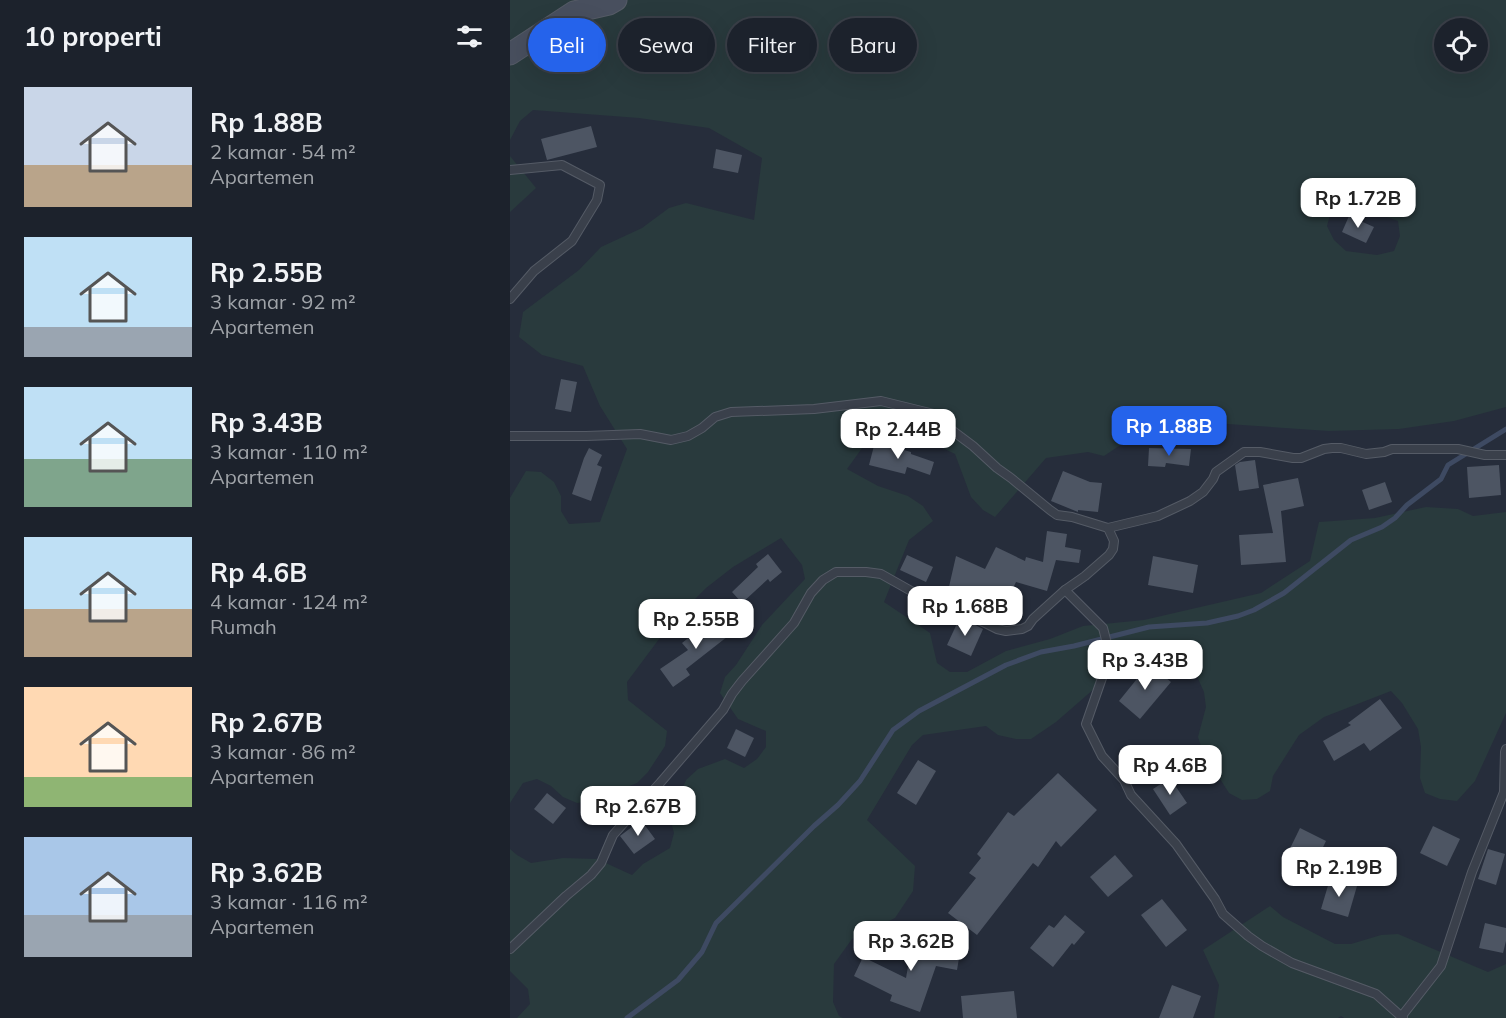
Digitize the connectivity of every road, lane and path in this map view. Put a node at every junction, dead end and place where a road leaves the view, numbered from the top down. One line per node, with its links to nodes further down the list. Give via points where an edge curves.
1 (616, 0): 2 (street, via 574,12)
2 (510, 54)
3 (510, 170): 4 (lane, via 562,165 600,185 597,200 572,241 534,270)
4 (510, 299)
5 (510, 435): 7 (lane, via 640,434 671,440 688,436 715,417 731,412 814,409 881,401 934,414 1057,515)
6 (1506, 455): 7 (lane, via 1458,449 1392,449 1366,454 1332,448 1301,458 1244,452 1216,472 1203,492 1190,501 1158,516)
7 (1108, 528): 8 (lane, via 1113,549)
8 (1065, 591): 10 (lane, via 1028,626 1006,631 960,610 936,605 881,574 836,572 823,580 794,623 742,681 723,710 612,835 591,875); 11 (lane, via 1103,628 1110,655 1086,724 1102,756 1176,844 1223,914 1262,946 1292,963 1376,994)
9 (1506, 749): 11 (lane, via 1504,792 1440,966)
10 (510, 949)
11 (1402, 1017)

